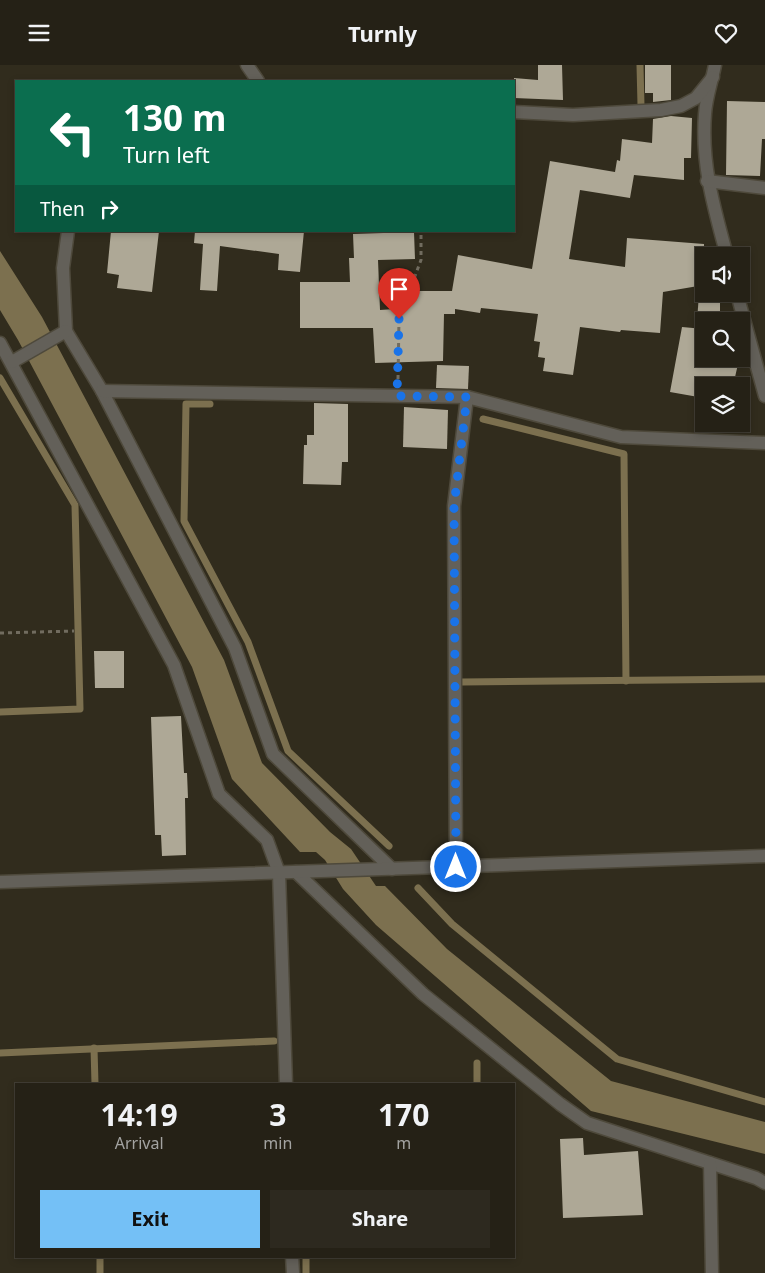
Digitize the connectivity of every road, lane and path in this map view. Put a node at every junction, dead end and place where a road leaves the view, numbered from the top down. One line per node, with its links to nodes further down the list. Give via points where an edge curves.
1 (247, 65): 3 (street)
2 (714, 71): 4 (street, via 696,98 681,106 573,115); 5 (street, via 705,111)
3 (257, 80)
4 (515, 112)
5 (707, 181): 6 (street); 9 (street)
6 (765, 188)
7 (68, 232): 11 (street, via 63,268)
8 (421, 232): 15 (path, via 421,260 399,319)
9 (725, 247)
10 (740, 302): 16 (street)
11 (63, 332): 13 (street); 14 (street)
12 (0, 343): 13 (street)
13 (15, 360): 25 (street, via 174,665 219,794 268,840)
14 (102, 391): 15 (street); 23 (street, via 234,648 273,754)
15 (397, 396): 17 (street)
16 (765, 396)
17 (467, 397): 18 (street, via 621,437); 22 (street, via 454,506)
18 (765, 443)
19 (74, 631): 20 (path)
20 (0, 633)
21 (765, 856): 22 (street)
22 (456, 867): 23 (street)
23 (392, 869): 24 (street)
24 (296, 872): 25 (street); 28 (street, via 423,993 560,1104 588,1123)
25 (279, 873): 26 (street); 27 (street)
26 (0, 882)
27 (286, 1083)
28 (710, 1163): 29 (street); 32 (street)
29 (765, 1183)
30 (292, 1258): 31 (street)
31 (293, 1273)
32 (712, 1273)

